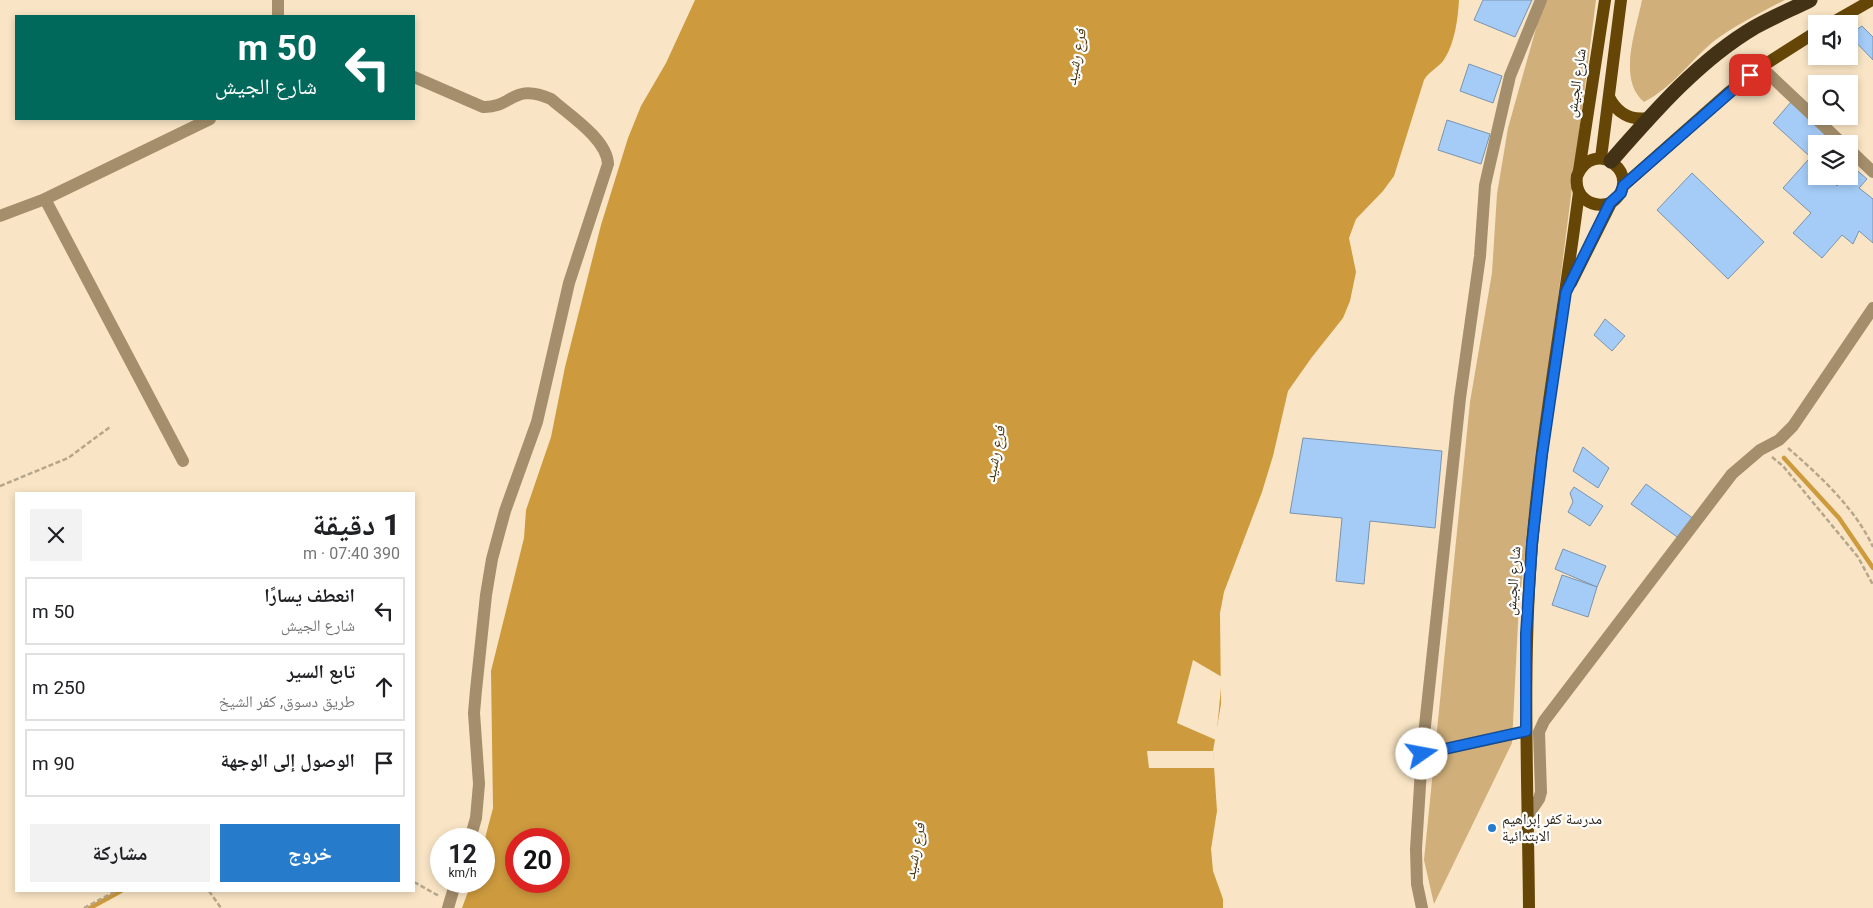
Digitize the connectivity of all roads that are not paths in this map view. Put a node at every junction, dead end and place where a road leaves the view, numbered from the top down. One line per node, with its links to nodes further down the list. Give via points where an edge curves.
1 (278, 0): 7 (street)
2 (1541, 0): 29 (street, via 1510,76 1485,186 1480,256 1460,398)
3 (1605, 0): 18 (main road, شارع الجيش)
4 (1621, 0): 12 (main road)
5 (1810, 0): 13 (highway, via 1738,39 1698,70)
6 (1872, 0): 8 (main road)
7 (278, 15)
8 (1846, 15)
9 (1808, 37): 10 (main road)
10 (1761, 67): 15 (street); 20 (main road)
11 (415, 77): 31 (street, via 483,107 530,92 551,99 599,142 608,164 569,283 537,422 492,559 474,713 479,784)
12 (1608, 97): 13 (main road, via 1621,113 1634,118); 17 (main road)
13 (1648, 118): 17 (highway)
14 (208, 120): 22 (street)
15 (1833, 135)
16 (1858, 158): 19 (street)
17 (1606, 160): 18 (main road, via 1588,161); 20 (main road, via 1621,171)
18 (1579, 171): 21 (main road, via 1576,182)
19 (1873, 172)
20 (1623, 186): 23 (main road, via 1621,193)
21 (1579, 192): 23 (main road, via 1596,205); 25 (main road, شارع الجيش)
22 (45, 199): 24 (street); 27 (street)
23 (1610, 203): 25 (main road, شارع الجيش)
24 (0, 216)
25 (1566, 292): 28 (main road, شارع الجيش, via 1532,544 1526,634)
26 (1873, 308): 30 (street, via 1803,412 1779,440 1738,468 1716,494 1541,725 1541,792)
27 (183, 461)
28 (1526, 731): 29 (street); 30 (main road, شارع الجيش)
29 (1422, 754): 34 (street, via 1416,849 1417,884)
30 (1529, 814): 35 (main road, شارع الجيش)
31 (473, 828)
32 (452, 893): 33 (street)
33 (448, 905)
34 (1422, 908)
35 (1529, 908)

